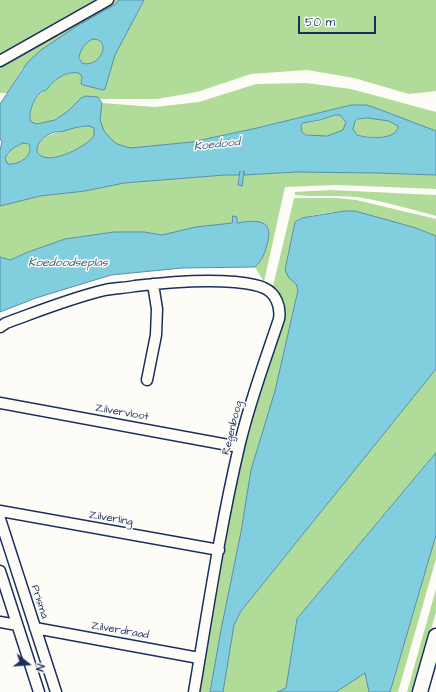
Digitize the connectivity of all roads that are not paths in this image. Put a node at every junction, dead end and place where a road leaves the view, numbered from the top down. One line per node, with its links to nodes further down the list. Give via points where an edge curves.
1 (108, 0): 2 (street)
2 (0, 62)
3 (153, 284): 4 (street, Regenboog, via 106,290 72,299); 5 (street, via 157,309 156,335); 7 (street, Regenboog, via 220,280 264,288 275,298 279,306 279,319)
4 (0, 327)
5 (147, 380)
6 (0, 403): 7 (street, Zilvervloot)
7 (239, 447): 10 (street, Regenboog)
8 (0, 511): 10 (street, Zilverling)
9 (0, 519): 14 (street, Prisma)
10 (219, 550): 16 (street, Regenboog)
11 (0, 571): 13 (street)
12 (0, 622): 13 (street)
13 (17, 625): 17 (street)
14 (35, 628): 16 (street, Zilverdraad); 18 (street, Prisma)
15 (436, 636): 20 (main road)
16 (200, 658): 19 (street, Regenboog)
17 (39, 692)
18 (56, 692)
19 (194, 692)
20 (420, 692)

